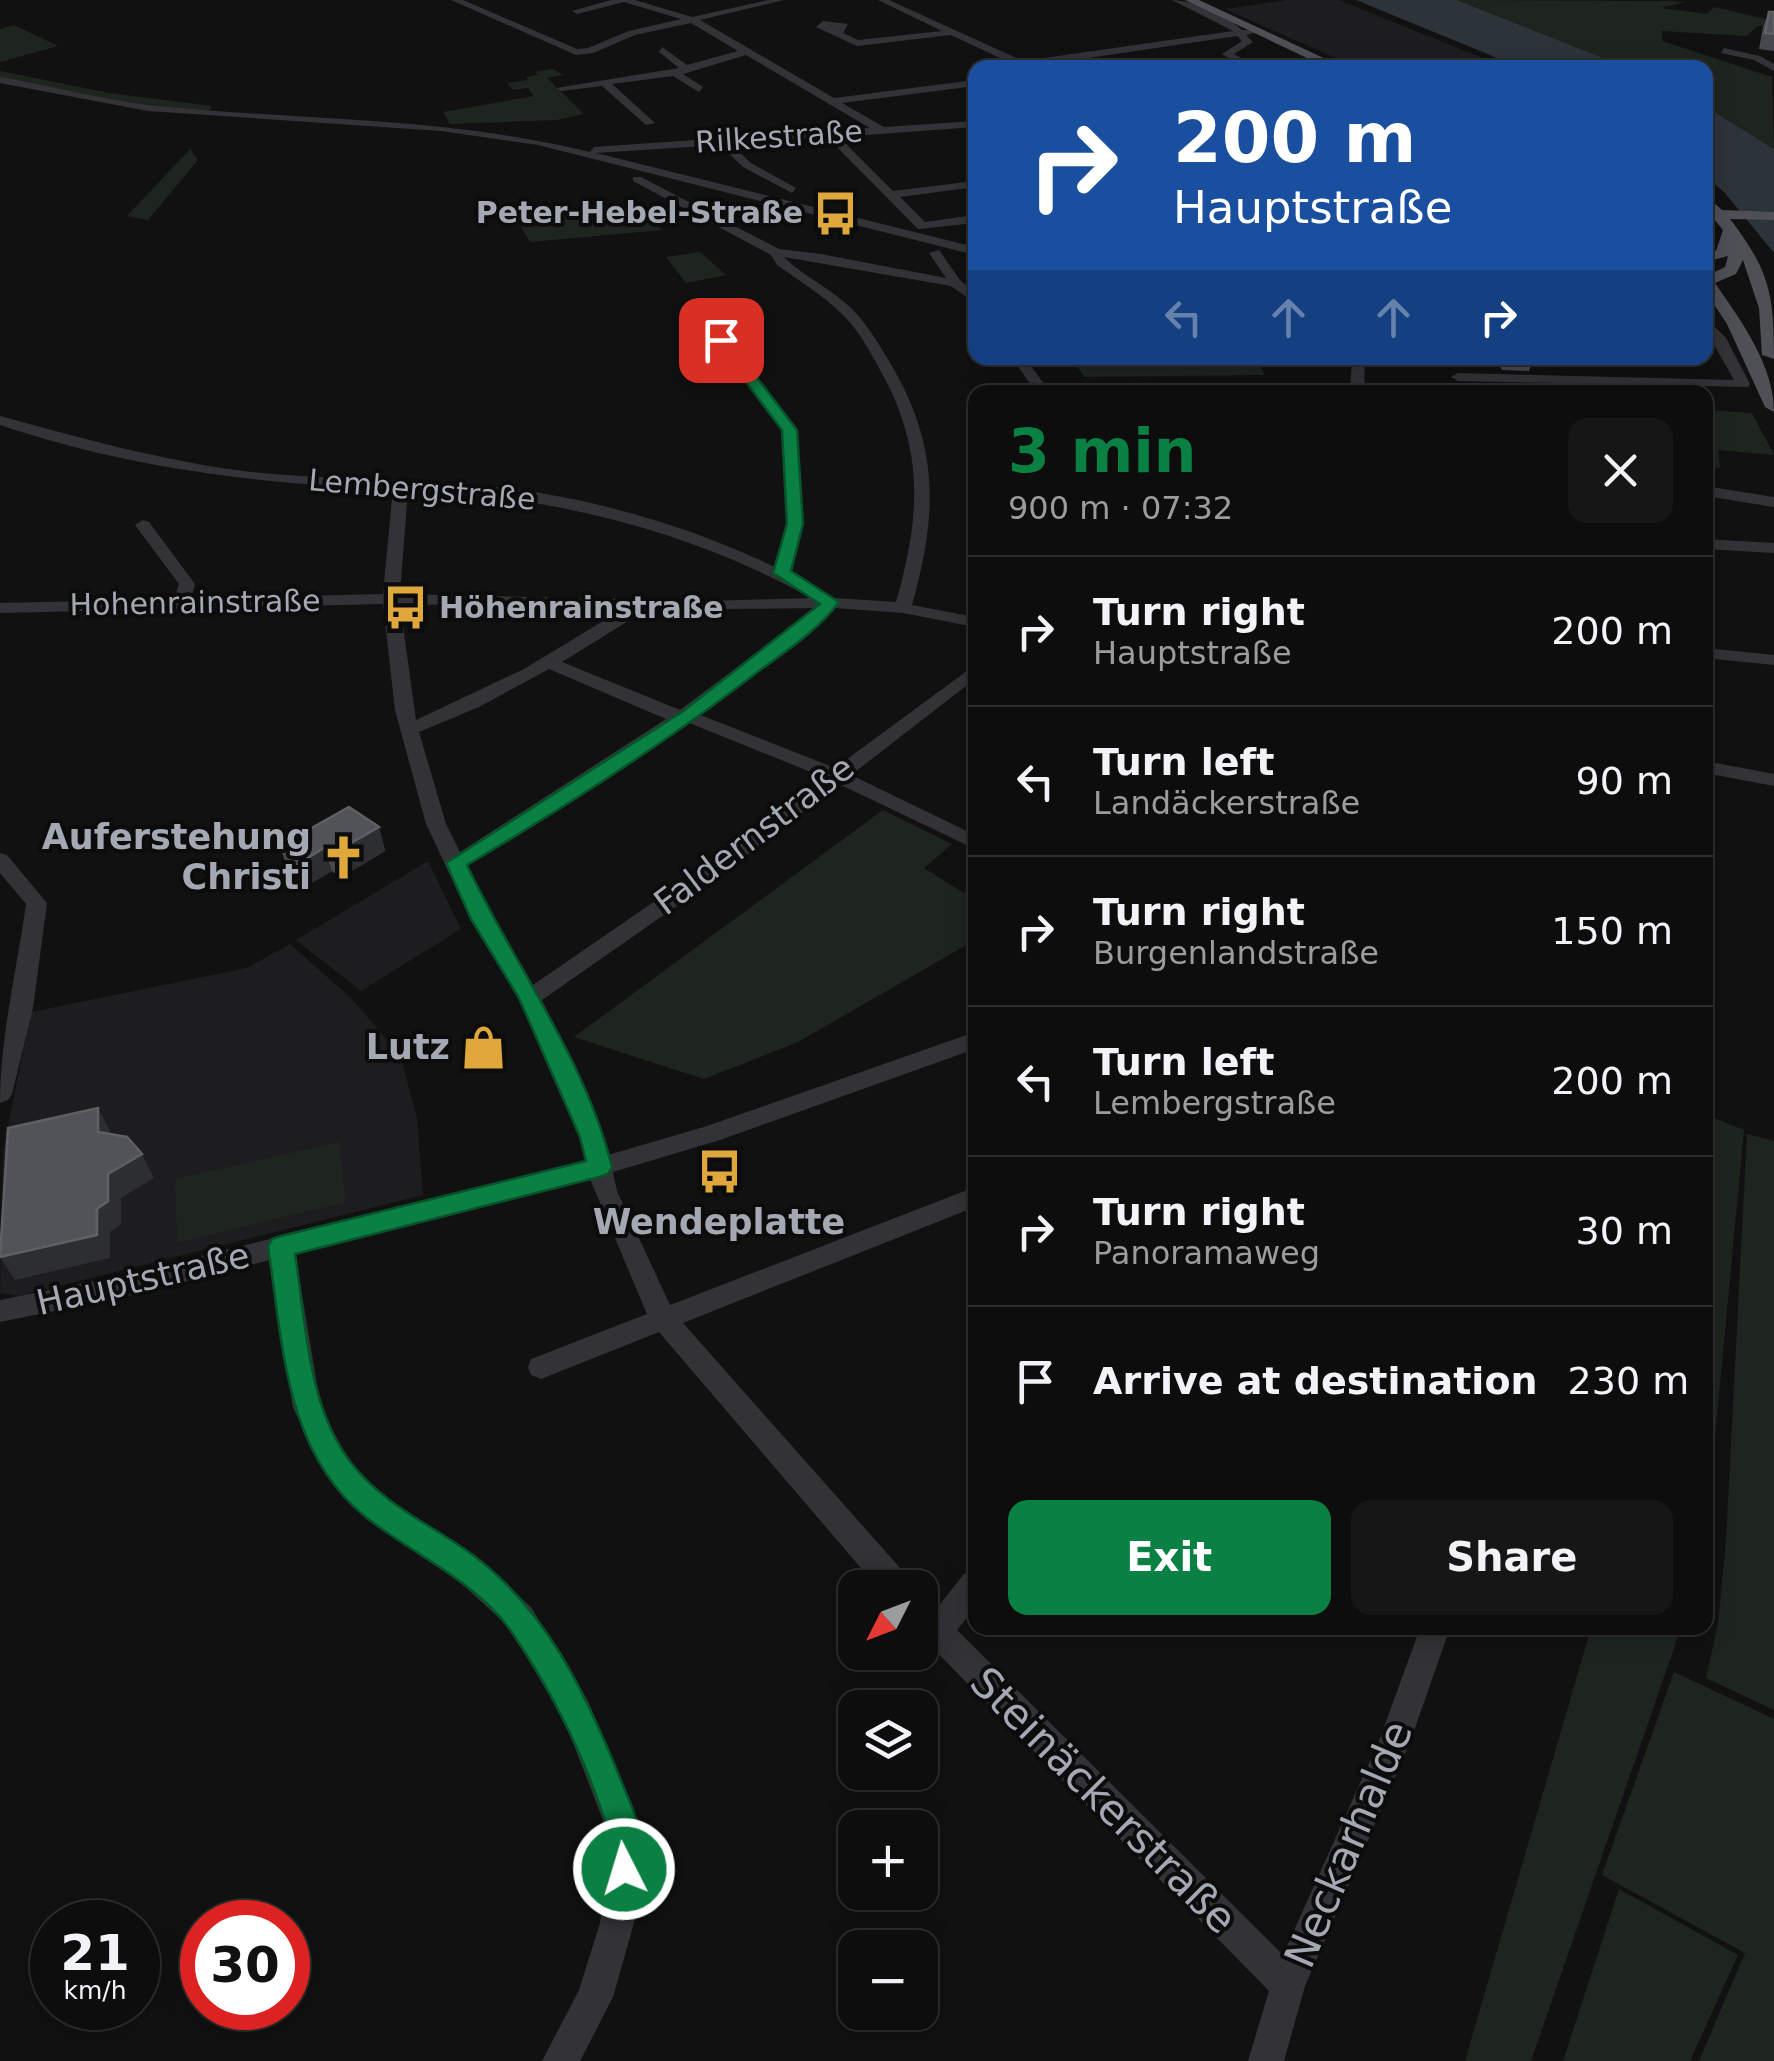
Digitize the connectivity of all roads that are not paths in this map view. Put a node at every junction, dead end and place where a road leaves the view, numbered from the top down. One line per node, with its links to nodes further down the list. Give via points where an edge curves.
1 (455, 0): 8 (street, via 576,52)
2 (624, 0): 7 (street); 8 (street)
3 (780, 0): 8 (street)
4 (1176, 0): 11 (street)
5 (1190, 0): 9 (main road)
6 (891, 1): 10 (street)
7 (577, 11)
8 (693, 20): 15 (street)
9 (1261, 30): 11 (street); 19 (main road)
10 (956, 32): 12 (street, via 870,43); 16 (street)
11 (1240, 33): 17 (street); 18 (street, via 1248,42 1227,54)
12 (838, 35)
13 (662, 50): 22 (street)
14 (1724, 51): 20 (street)
15 (751, 52): 22 (street); 28 (street)
16 (1014, 60)
17 (1066, 60)
18 (1238, 60)
19 (1323, 60)
20 (1774, 68)
21 (598, 70): 24 (street)
22 (681, 71): 24 (street); 27 (street)
23 (0, 80): 36 (street, via 148,108 441,128)
24 (609, 82): 26 (street); 29 (street)
25 (968, 83): 28 (street)
26 (562, 88)
27 (698, 88)
28 (835, 101): 32 (street)
29 (650, 123)
30 (968, 125): 31 (street, Rilkestraße)
31 (952, 126): 32 (street, Rilkestraße); 34 (street)
32 (881, 130): 33 (street, Rilkestraße)
33 (830, 134): 35 (street, Rilkestraße); 40 (street)
34 (964, 135)
35 (721, 139): 36 (street, Rilkestraße); 39 (street, via 738,163)
36 (583, 153): 46 (street)
37 (637, 179): 48 (street)
38 (968, 185): 40 (street)
39 (792, 190)
40 (889, 195): 44 (street, via 922,226)
41 (1713, 210): 45 (main road)
42 (1713, 214): 43 (main road)
43 (1774, 216)
44 (968, 221)
45 (1729, 233): 49 (main road, via 1722,254); 50 (main road, via 1737,265); 57 (main road, via 1758,267)
46 (968, 249)
47 (935, 253): 51 (street)
48 (776, 254): 51 (street); 73 (street, via 855,319 912,413 925,502 919,556)
49 (1713, 256)
50 (1713, 278)
51 (956, 282): 54 (street)
52 (1713, 285): 57 (main road, via 1741,303)
53 (1713, 292): 59 (main road)
54 (968, 293)
55 (1713, 331): 58 (street, via 1743,384)
56 (721, 340): 67 (street, via 790,430 795,524)
57 (1772, 360)
58 (1459, 385)
59 (1774, 406)
60 (0, 420): 61 (street, Lembergstraße, via 79,444 207,469)
61 (402, 485): 67 (street, Lembergstraße, via 541,498); 68 (street)
62 (1713, 493): 63 (street)
63 (1774, 502)
64 (143, 525): 69 (street, via 188,584)
65 (1713, 544): 66 (street)
66 (1774, 548)
67 (782, 573): 70 (street, Lembergstraße)
68 (391, 599): 69 (street, Hohenrainstraße); 71 (street, Hohenrainstraße); 80 (street)
69 (182, 602): 72 (street, Hohenrainstraße)
70 (831, 602): 71 (street, Hohenrainstraße); 73 (street, Hohenrainstraße); 79 (street)
71 (642, 604): 77 (street)
72 (0, 608)
73 (903, 608): 74 (street, Hohenrainstraße)
74 (968, 621)
75 (1713, 654): 76 (street)
76 (1774, 660)
77 (552, 664): 79 (street, via 668,714); 80 (street)
78 (968, 675): 82 (street, Faldernstraße)
79 (688, 716): 82 (street); 86 (street)
80 (411, 728): 86 (street, via 436,824)
81 (1713, 769): 83 (street)
82 (834, 774): 84 (street); 87 (street, Faldernstraße, via 707,874)
83 (1774, 780)
84 (968, 840)
85 (0, 860): 88 (street, via 37,903)
86 (456, 863): 87 (street)
87 (530, 998): 91 (street)
88 (11, 1007): 90 (street)
89 (968, 1043): 91 (street, Hauptstraße)
90 (0, 1094)
91 (599, 1167): 93 (street, Hauptstraße); 95 (street)
92 (968, 1200): 95 (street)
93 (281, 1247): 94 (street, Hauptstraße); 103 (street, via 307,1408 325,1446 376,1508 463,1566 520,1617 577,1712 628,1841 618,1923 595,1997)
94 (0, 1310)
95 (662, 1317): 96 (street); 97 (street)
96 (541, 1366)
97 (882, 1570)
98 (968, 1590): 99 (street)
99 (938, 1615)
100 (938, 1633): 102 (street, Steinäckerstraße)
101 (1432, 1635): 102 (street, Neckarhalde, via 1393,1745)
102 (1288, 1985): 104 (street, Neckarhalde)
103 (560, 2061)
104 (1266, 2061)

